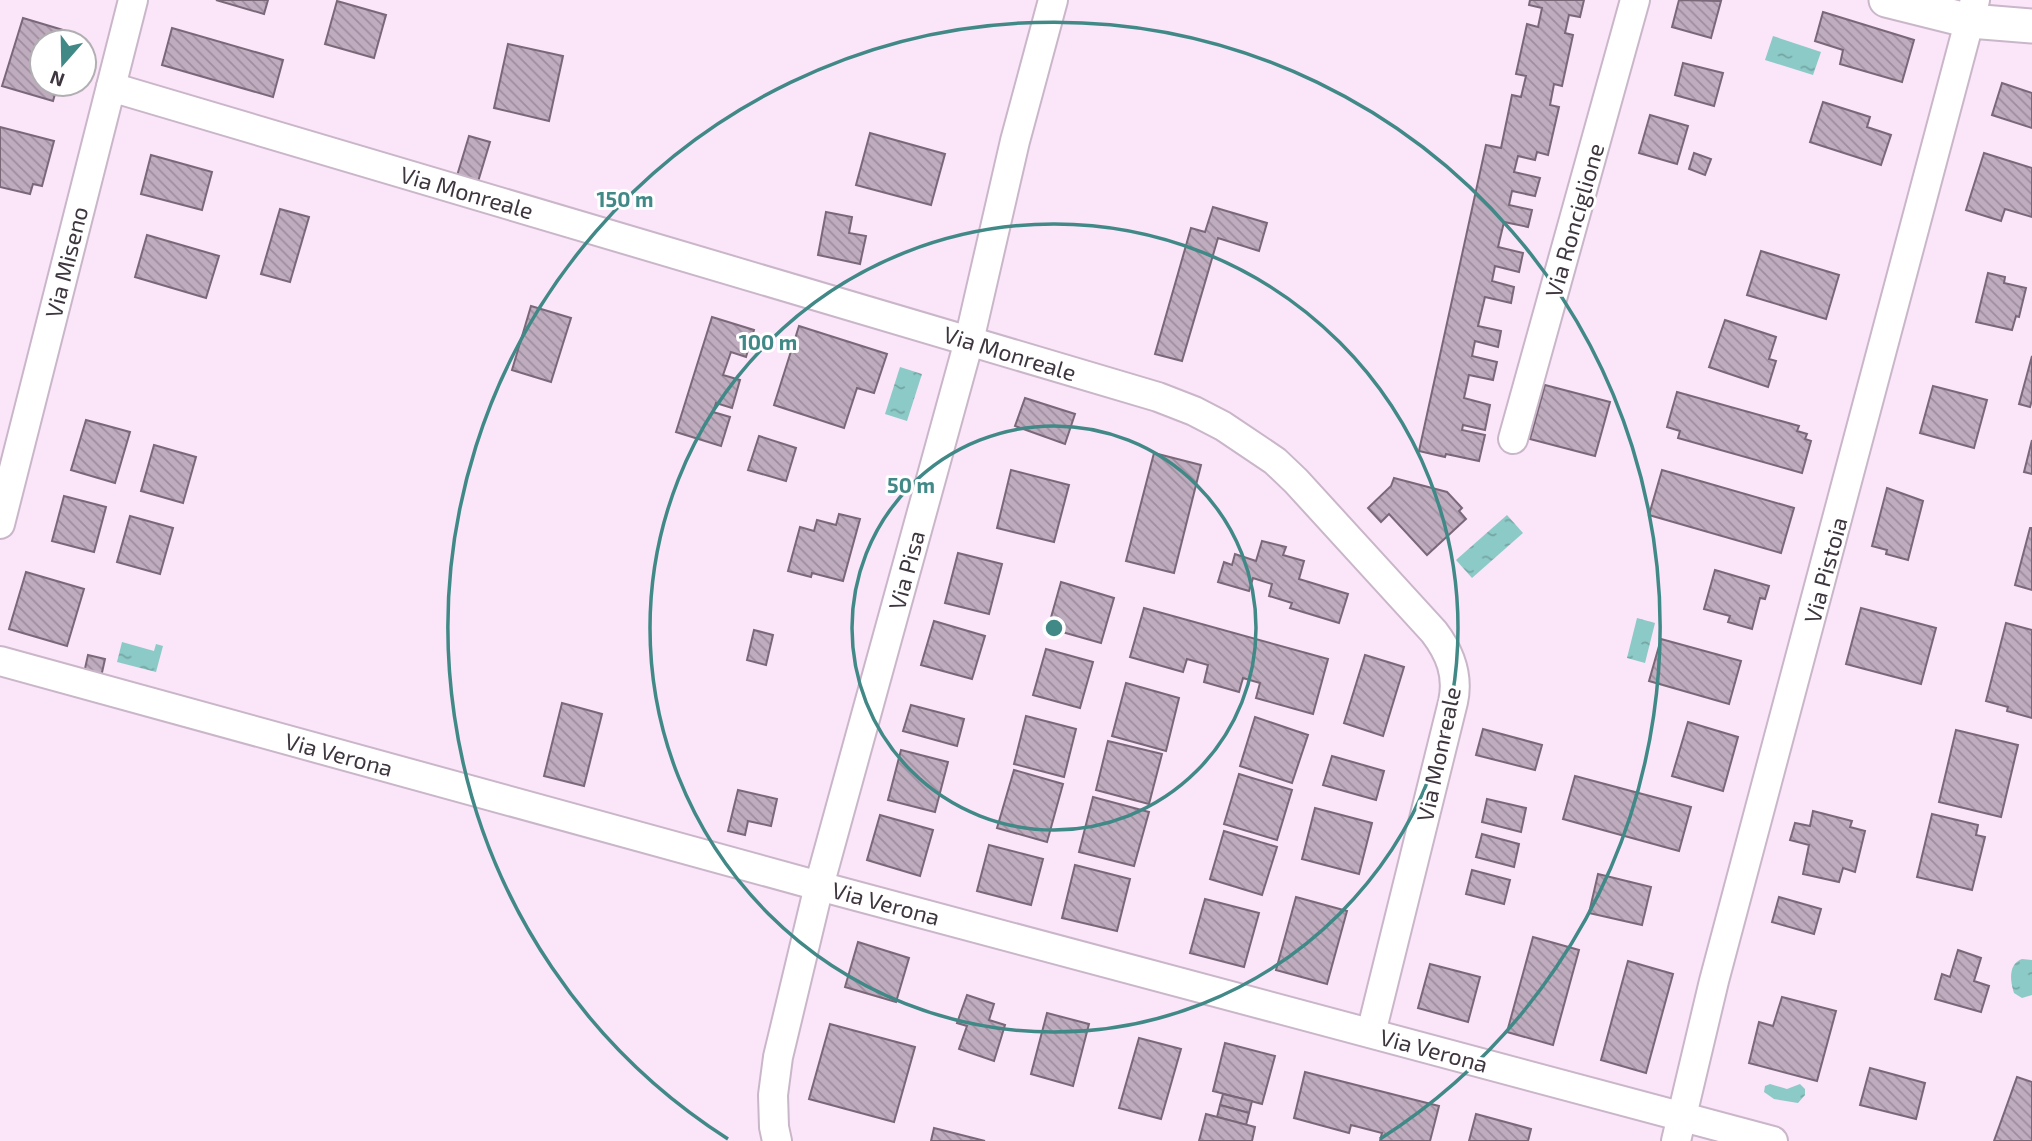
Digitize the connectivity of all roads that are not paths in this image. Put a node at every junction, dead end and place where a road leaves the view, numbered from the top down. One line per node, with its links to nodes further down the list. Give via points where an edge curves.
1 (133, 0): 7 (street, Via Miseno)
2 (1053, 0): 8 (street, Via Pisa, via 1014,141)
3 (1635, 0): 9 (street, Via Ronciglione)
4 (1886, 0): 5 (street)
5 (1973, 10): 6 (street); 14 (street, Via Pistoia, via 1714,981)
6 (2032, 26)
7 (111, 87): 8 (street, Via Monreale); 10 (street, Via Miseno)
8 (969, 341): 12 (street, Via Pisa); 13 (street, Via Monreale, via 1158,397 1237,434 1296,481 1448,652 1455,694)
9 (1513, 439)
10 (0, 524)
11 (0, 662): 12 (street, Via Verona)
12 (819, 886): 13 (street, Via Verona); 15 (street, Via Pisa, via 776,1067)
13 (1371, 1033): 14 (street, Via Verona)
14 (1679, 1128): 16 (street, Via Verona)
15 (777, 1141)
16 (1773, 1141)

